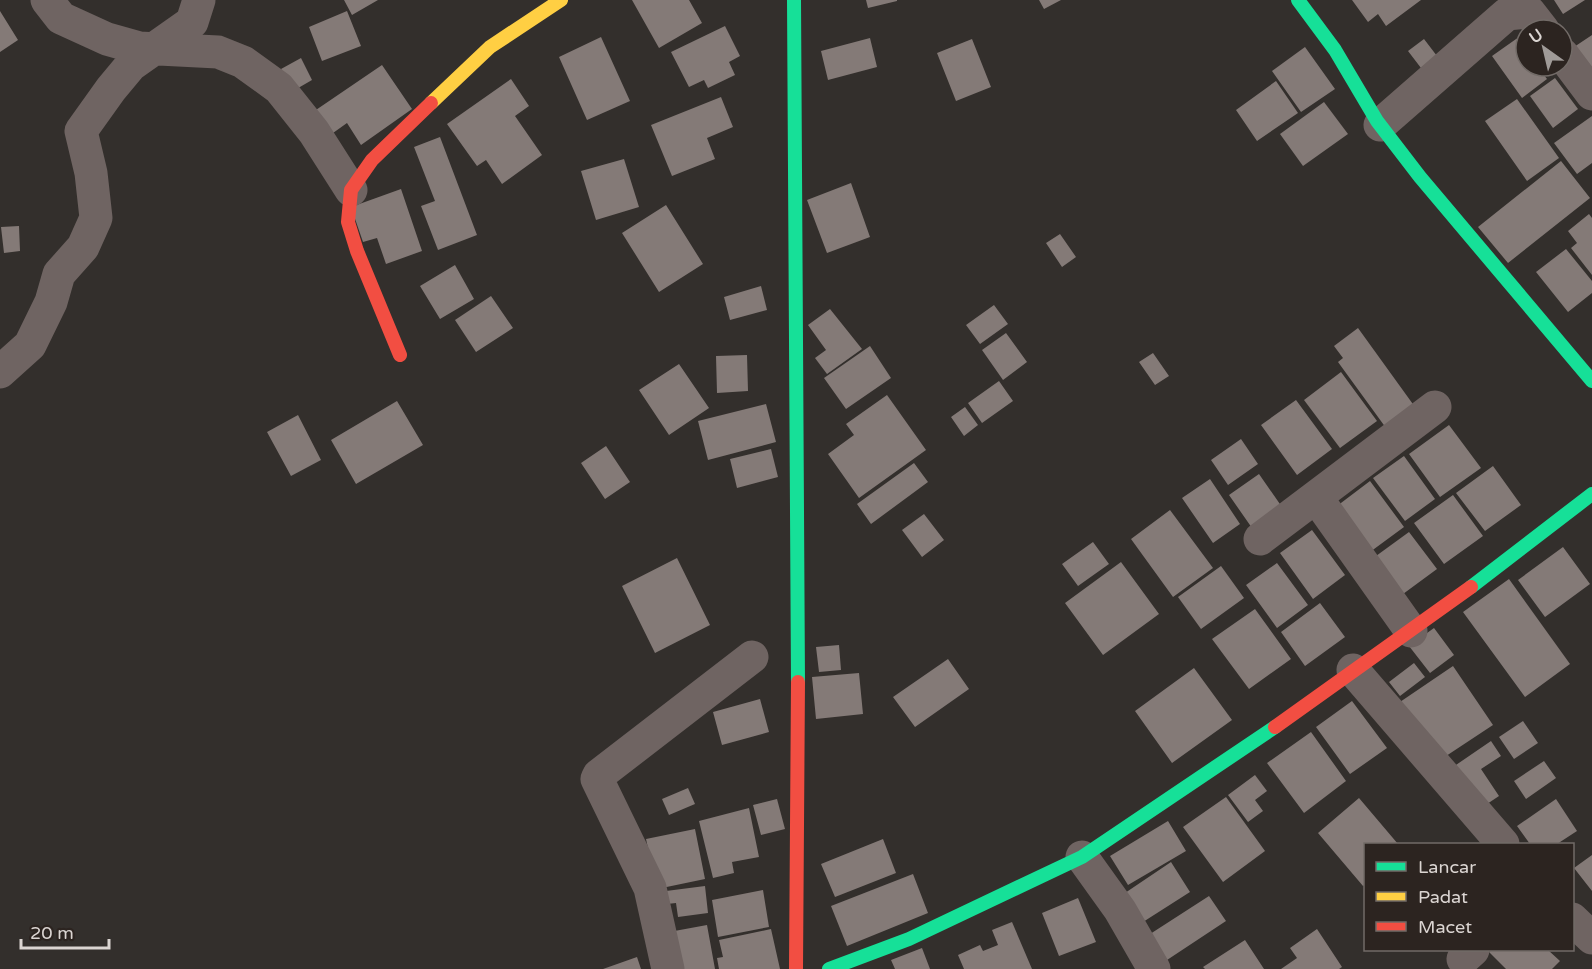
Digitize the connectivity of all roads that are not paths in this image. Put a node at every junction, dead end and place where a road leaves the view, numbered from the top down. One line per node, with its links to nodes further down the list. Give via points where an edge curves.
1 (47, 0): 7 (street, via 61,18 107,39)
2 (199, 0): 7 (street, via 192,22)
3 (561, 0): 11 (street, via 490,48 372,160)
4 (794, 0): 27 (street)
5 (1298, 0): 10 (street, via 1335,50)
6 (1534, 18): 10 (street, via 1529,12 1507,14)
7 (154, 48): 11 (street, via 218,52 243,62 279,88 314,132); 13 (street, via 131,65 81,131 96,218 83,248 58,274 51,302 30,345)
8 (1574, 70): 9 (street)
9 (1592, 94)
10 (1380, 125): 14 (street)
11 (351, 190): 12 (street, via 348,222)
12 (400, 355)
13 (0, 372)
14 (1592, 381)
15 (1435, 407): 17 (street)
16 (1592, 494): 19 (street)
17 (1316, 497): 18 (street); 19 (street)
18 (1260, 539)
19 (1411, 631): 21 (street)
20 (752, 657): 26 (street, via 597,779 650,888)
21 (1353, 670): 22 (street); 23 (street)
22 (1502, 843)
23 (1082, 857): 28 (street, via 909,939); 29 (street, via 1120,910)
24 (1574, 921): 25 (street)
25 (1592, 938)
26 (668, 969)
27 (796, 969)
28 (829, 969)
29 (1154, 969)

